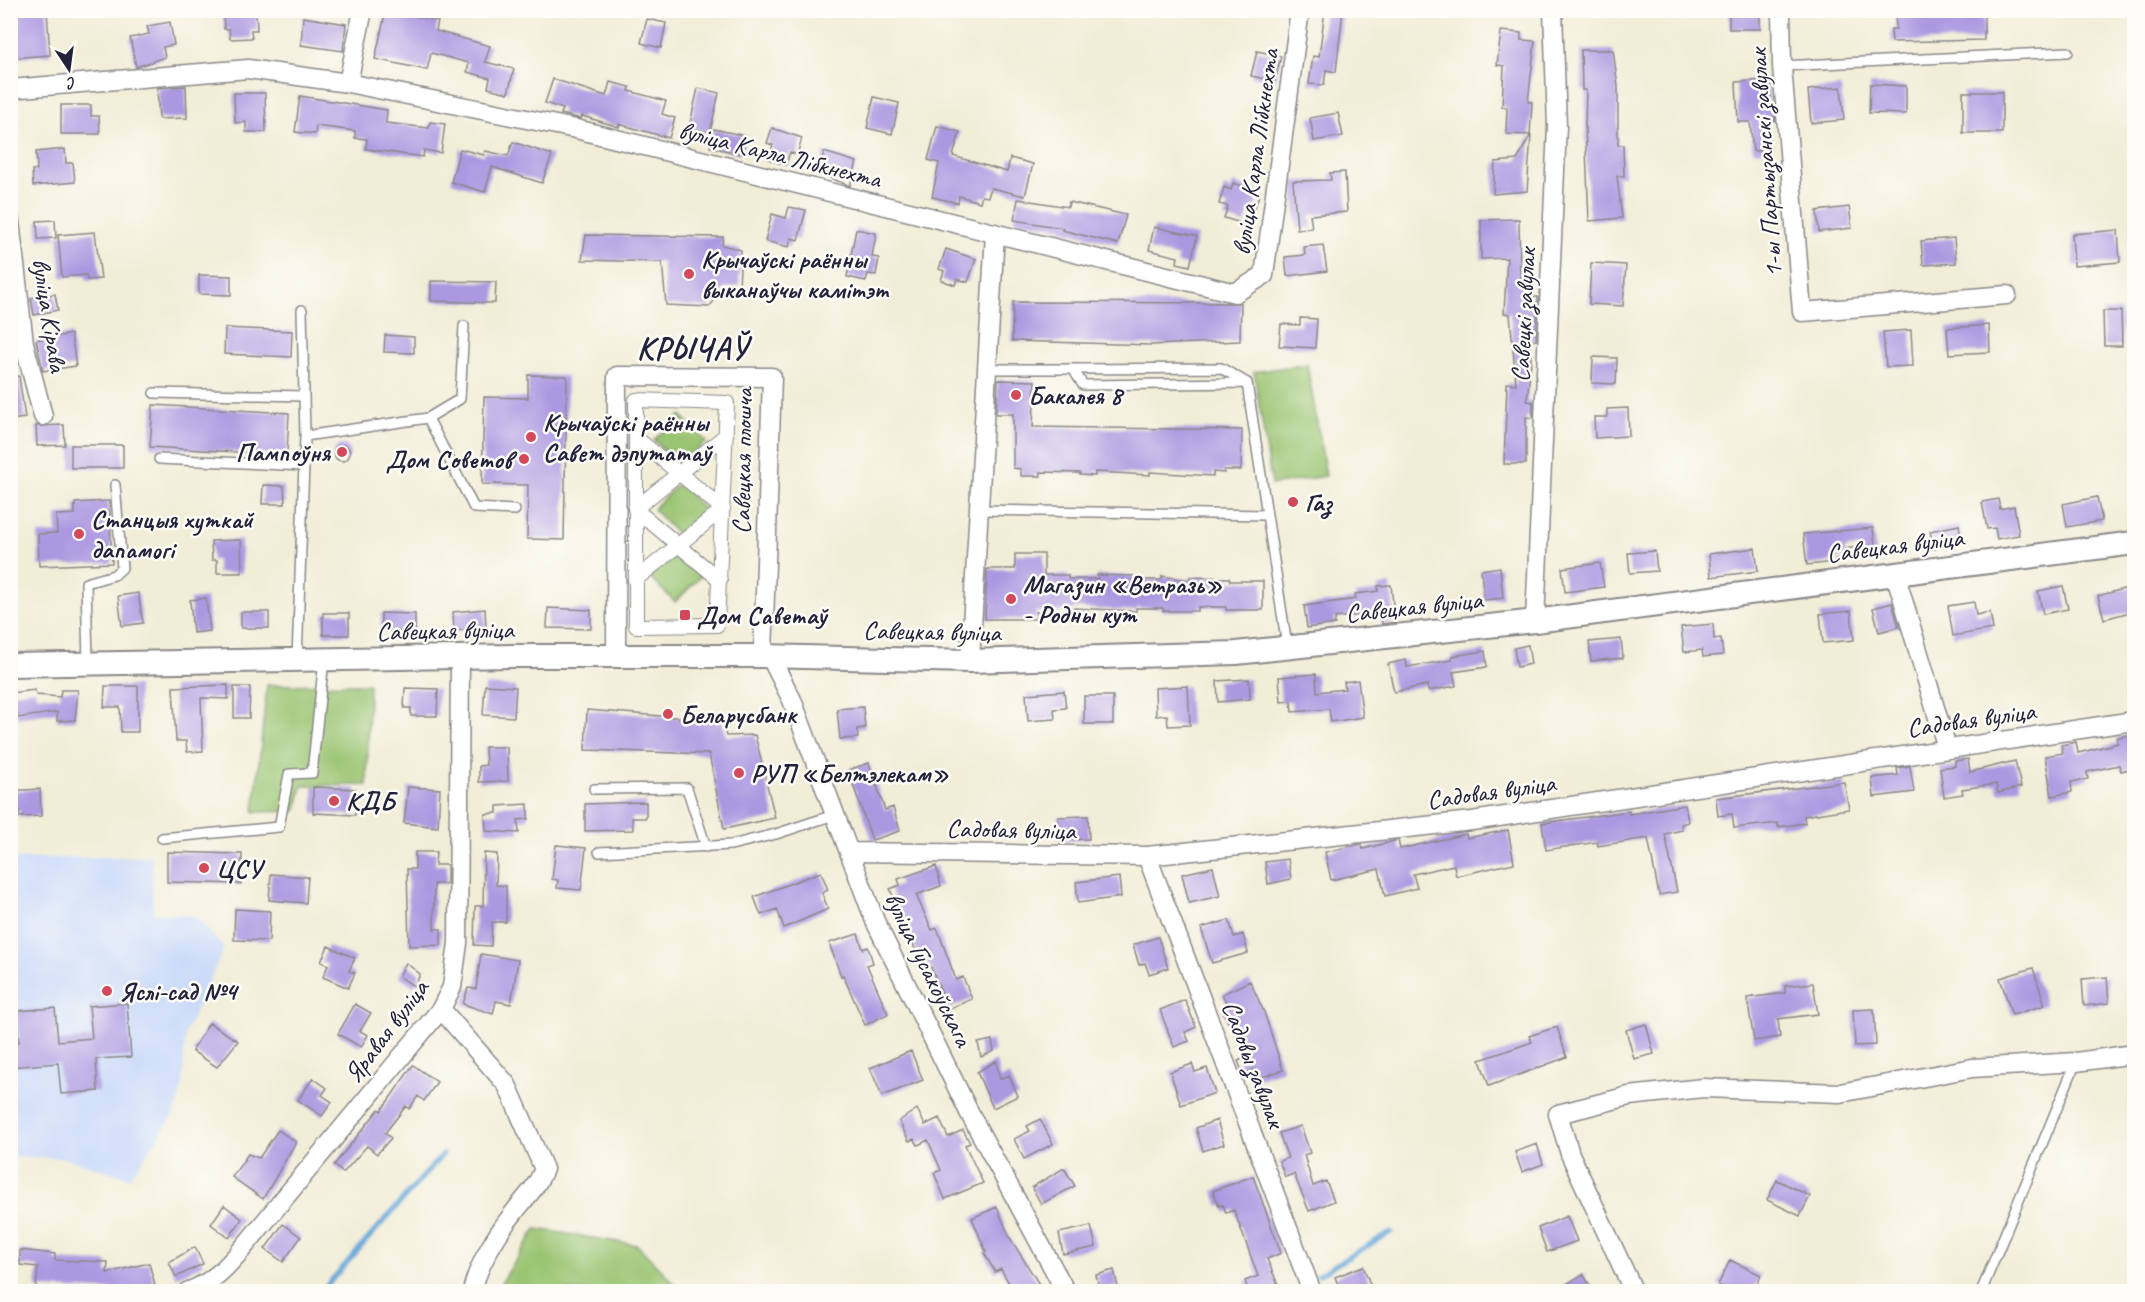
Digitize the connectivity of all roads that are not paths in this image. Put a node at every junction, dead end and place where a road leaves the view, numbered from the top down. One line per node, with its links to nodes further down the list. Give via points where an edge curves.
1 (363, 10): 7 (street)
2 (1300, 10): 10 (street, вуліца Карла Лібкнехта, via 1264,275 1235,293)
3 (1552, 10): 39 (street, Савецкі завулак, via 1557,126)
4 (1781, 10): 6 (street, 1-ы Партызанскі завулак)
5 (2068, 52): 6 (lane)
6 (1782, 66): 11 (street, 1-ы Партызанскі завулак, via 1802,312)
7 (348, 83): 8 (street, вуліца Карла Лібкнехта, via 248,69); 10 (street, вуліца Карла Лібкнехта, via 576,129)
8 (10, 89)
9 (10, 221): 14 (street, вуліца Кірава)
10 (995, 233): 15 (street)
11 (2007, 294)
12 (302, 310): 19 (lane)
13 (465, 326): 21 (lane, via 460,399)
14 (17, 344): 20 (street, вуліца Кірава)
15 (988, 369): 16 (lane); 32 (street)
16 (1073, 369): 17 (lane, via 1221,368); 17 (lane, via 1083,385)
17 (1247, 383): 33 (lane)
18 (154, 393): 19 (lane)
19 (304, 396): 23 (lane)
20 (43, 416)
21 (428, 418): 23 (lane); 31 (lane, via 474,508)
22 (726, 435): 24 (street, via 727,403 636,400); 27 (street); 30 (street)
23 (305, 436): 26 (lane)
24 (636, 438): 27 (street); 29 (street)
25 (159, 459): 26 (lane)
26 (304, 465): 44 (lane)
27 (679, 473): 29 (street); 30 (street)
28 (115, 485): 47 (lane, via 122,568 114,575 86,583)
29 (635, 509): 35 (street); 37 (street)
30 (723, 509): 35 (street); 38 (street)
31 (515, 510)
32 (980, 510): 33 (lane); 46 (street)
33 (1266, 515): 40 (lane)
34 (2134, 543): 36 (street, Савецкая вуліца)
35 (678, 545): 37 (street); 38 (street)
36 (1895, 573): 39 (street, Савецкая вуліца); 50 (street)
37 (635, 580): 38 (street, via 636,626 717,625)
38 (720, 580)
39 (1535, 621): 40 (street, Савецкая вуліца)
40 (1288, 649): 46 (street, Савецкая вуліца)
41 (616, 657): 42 (street, Савецкая вуліца); 42 (street, Савецкая плошча, via 617,376 772,377); 43 (street, Савецкая вуліца)
42 (767, 657): 46 (street, Савецкая вуліца); 52 (street, вуліца Гусакоўскага, via 792,700)
43 (460, 658): 45 (street, Савецкая вуліца); 58 (street, Яравая вуліца, via 458,943 452,987)
44 (297, 660): 45 (street, Савецкая вуліца); 47 (street, Савецкая вуліца)
45 (324, 660): 53 (lane, via 312,773 289,774 279,827)
46 (969, 662)
47 (88, 663): 48 (street, Савецкая вуліца)
48 (10, 665)
49 (2134, 721): 50 (street, Садовая вуліца)
50 (1947, 748): 57 (street, Садовая вуліца, via 1472,821)
51 (594, 789): 54 (lane, via 687,788)
52 (834, 815): 54 (lane, via 754,840); 56 (street, вуліца Гусакоўскага)
53 (162, 838)
54 (706, 847): 55 (lane)
55 (599, 852)
56 (849, 852): 57 (street, Садовая вуліца); 63 (street, вуліца Гусакоўскага, via 875,921 971,1116)
57 (1147, 856): 64 (street, Садовы завулак)
58 (441, 1010): 61 (street, Яравая вуліца, via 226,1268 205,1285); 62 (street, via 507,1085 544,1169 536,1189 511,1215 490,1250)
59 (2134, 1054): 60 (street)
60 (2076, 1062): 65 (street, via 1972,1068 1840,1093 1703,1088 1629,1096 1558,1114 1570,1154); 66 (lane)
61 (187, 1292)
62 (472, 1292)
63 (1066, 1292)
64 (1312, 1292)
65 (1634, 1292)
66 (1981, 1292)

